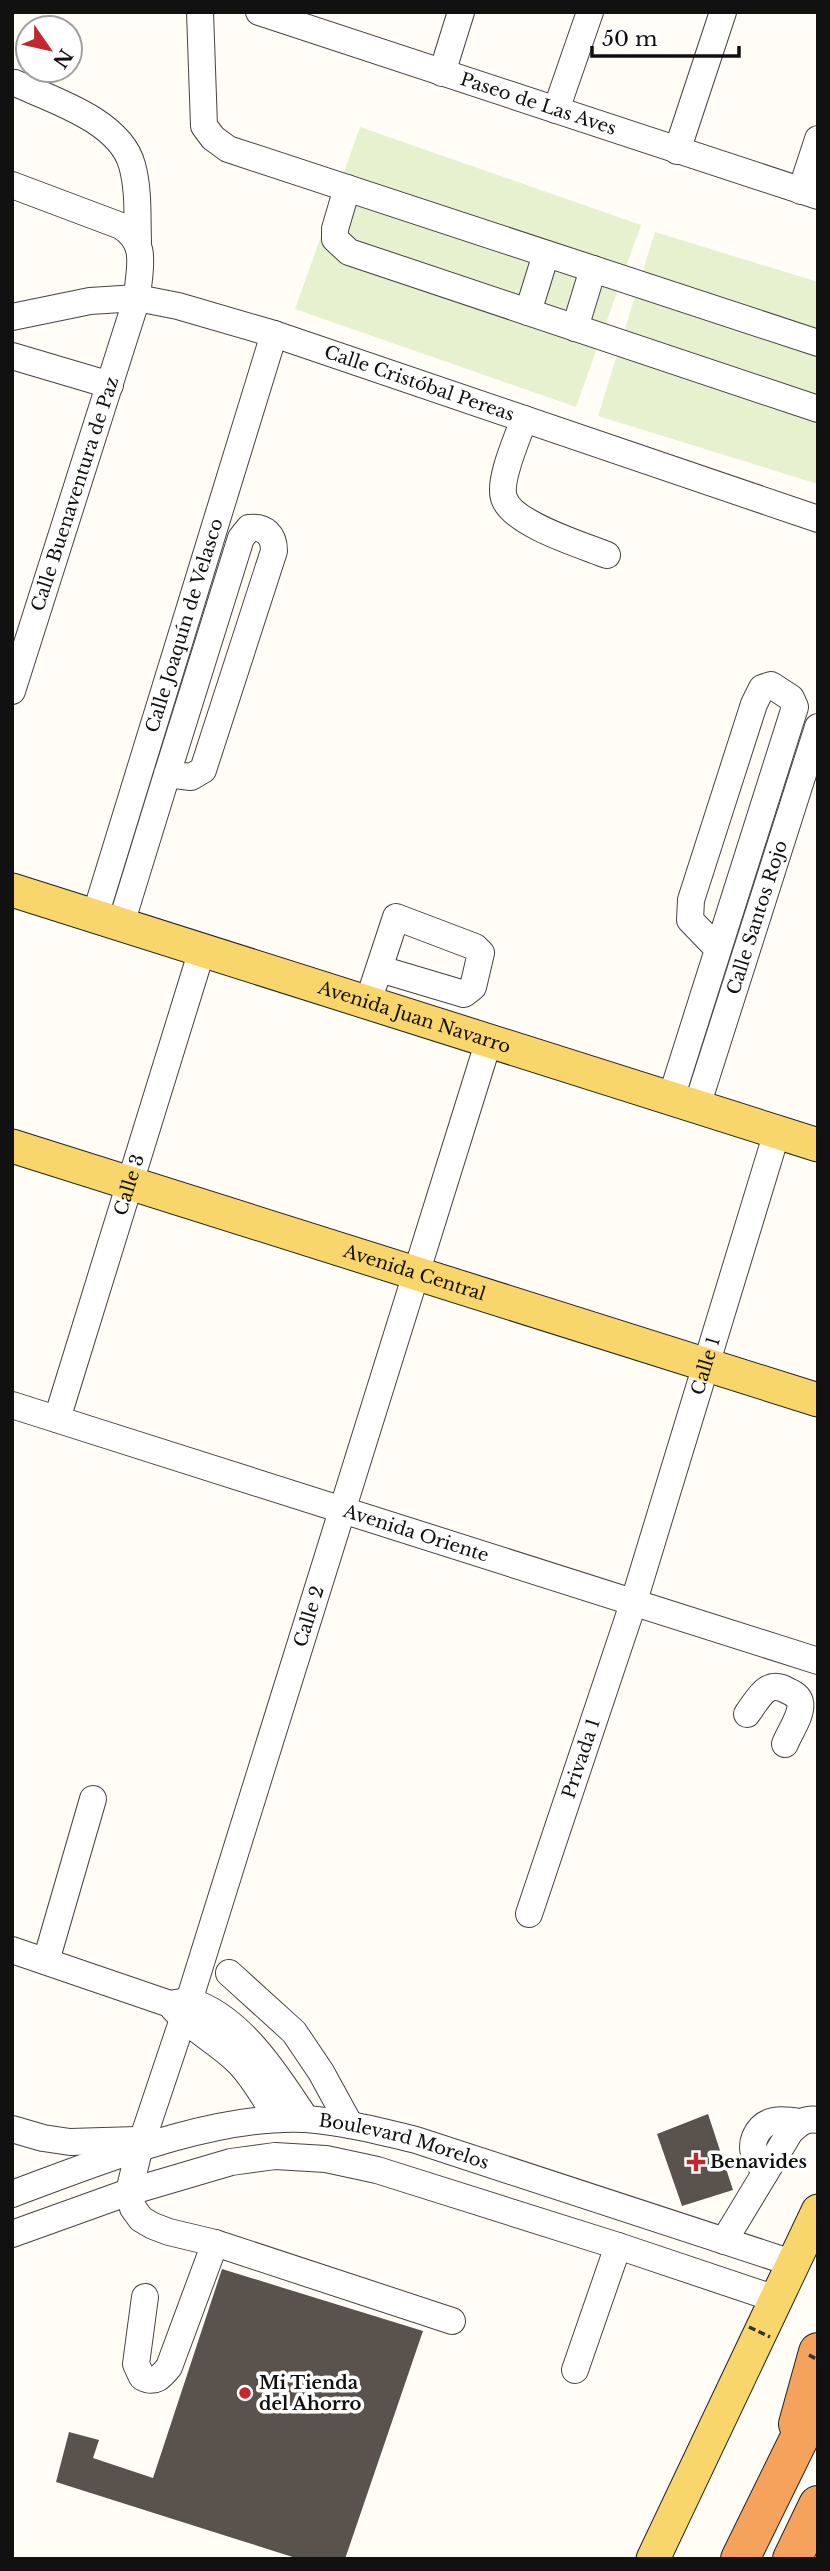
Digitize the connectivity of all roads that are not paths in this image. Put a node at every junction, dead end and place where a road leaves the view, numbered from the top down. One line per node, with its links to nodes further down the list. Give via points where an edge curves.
1 (200, 12): 13 (street, via 202,110 204,126 213,138 228,149)
2 (259, 12): 6 (street, Paseo de Las Aves)
3 (461, 12): 7 (street)
4 (590, 12): 9 (street)
5 (723, 12): 11 (street)
6 (322, 22): 7 (street, Paseo de Las Aves)
7 (442, 73): 9 (street, Paseo de Las Aves)
8 (17, 84): 15 (street, Calle Buenaventura de Paz, via 93,119 116,137 131,162 137,188)
9 (556, 110): 11 (street, Paseo de Las Aves)
10 (818, 139): 14 (street)
11 (677, 151): 14 (street, Paseo de Las Aves)
12 (12, 185): 15 (street, via 121,226)
13 (347, 188): 16 (street); 19 (street, via 335,239 349,252)
14 (809, 194)
15 (138, 241): 18 (street, Calle Buenaventura de Paz)
16 (546, 254): 17 (street); 19 (street)
17 (593, 268): 21 (street); 23 (street)
18 (137, 298): 20 (street, Calle Cristóbal Pereas, via 90,301); 22 (street, Calle Cristóbal Pereas); 25 (street, Calle Buenaventura de Paz)
19 (528, 312): 21 (street)
20 (12, 317)
21 (575, 328): 26 (street)
22 (274, 334): 27 (street, Calle Cristóbal Pereas); 34 (street, Calle Joaquín de Velasco)
23 (818, 343)
24 (12, 356): 25 (street)
25 (110, 385): 30 (street, Calle Buenaventura de Paz)
26 (818, 409)
27 (524, 419): 28 (street, Calle Cristóbal Pereas); 29 (street, via 503,498 514,513 532,524)
28 (818, 519)
29 (607, 555)
30 (12, 691)
31 (818, 727): 42 (street, Calle Santos Rojo)
32 (167, 774): 32 (street, via 241,538 249,528 267,531 274,551 203,770 191,777); 34 (street)
33 (12, 890): 34 (main road, Avenida Juan Navarro)
34 (108, 920): 36 (main road, Avenida Juan Navarro)
35 (718, 949): 35 (street, via 795,707 791,698 771,685 762,688 754,704 691,900 691,920); 42 (street)
36 (202, 950): 39 (main road, Avenida Juan Navarro); 46 (street, Calle 3)
37 (380, 969): 38 (street); 38 (street, via 396,917 479,950 481,957 468,993); 39 (street)
38 (427, 983): 40 (street)
39 (369, 1002): 40 (main road, Avenida Juan Navarro)
40 (416, 1017): 41 (main road, Avenida Juan Navarro)
41 (489, 1041): 42 (main road, Avenida Juan Navarro); 47 (street, Calle 2)
42 (684, 1102): 43 (main road, Avenida Juan Navarro)
43 (777, 1132): 44 (main road, Avenida Juan Navarro); 48 (street, Calle 1)
44 (818, 1145)
45 (12, 1146): 46 (main road, Avenida Central)
46 (131, 1183): 47 (main road, Avenida Central); 51 (street, Calle 3)
47 (415, 1273): 48 (main road, Avenida Central); 52 (street, Calle 2)
48 (706, 1365): 49 (main road, Avenida Central); 53 (street, Calle 1)
49 (818, 1401)
50 (12, 1405): 51 (street, Avenida Oriente)
51 (57, 1419): 52 (street, Avenida Oriente)
52 (342, 1509): 53 (street, Avenida Oriente); 63 (street, Calle 2)
53 (634, 1601): 54 (street, Avenida Oriente); 59 (street, Privada 1)
54 (807, 1657): 55 (street)
55 (787, 1690): 56 (street, via 768,1687); 57 (street, via 800,1706)
56 (747, 1714)
57 (785, 1744)
58 (93, 1799): 61 (street)
59 (528, 1914)
60 (12, 1950): 61 (street)
61 (46, 1961): 63 (street)
62 (229, 1973): 64 (street)
63 (181, 2008): 65 (street, via 222,2019); 71 (street, Calle 2)
64 (294, 2032): 65 (street); 69 (street)
65 (252, 2062): 66 (street); 67 (street)
66 (278, 2119): 67 (street, Boulevard Morelos); 71 (street, Boulevard Morelos)
67 (306, 2119): 69 (street, Boulevard Morelos)
68 (808, 2121): 76 (street, via 790,2132)
69 (350, 2125): 76 (street, Boulevard Morelos, via 416,2140)
70 (12, 2129): 71 (street, via 70,2142)
71 (141, 2145): 72 (street, Calle 2); 73 (street, Boulevard Morelos)
72 (129, 2192): 75 (street, Boulevard Morelos); 77 (street, via 133,2208 153,2226); 78 (street, Boulevard Morelos, via 231,2162 275,2156 326,2160 377,2170)
73 (12, 2194)
74 (818, 2211): 79 (main road)
75 (12, 2234)
76 (724, 2241): 79 (street, Boulevard Morelos)
77 (215, 2243): 80 (street, via 169,2367 154,2381 142,2377 136,2364); 82 (street)
78 (618, 2246): 81 (street, Boulevard Morelos); 84 (street)
79 (792, 2263): 81 (main road)
80 (145, 2297)
81 (776, 2299): 89 (main road)
82 (452, 2321)
83 (813, 2354): 86 (highway)
84 (575, 2370)
85 (818, 2400): 86 (highway)
86 (787, 2463): 90 (highway)
87 (818, 2505): 88 (highway)
88 (804, 2538)
89 (653, 2559)
90 (740, 2559)

